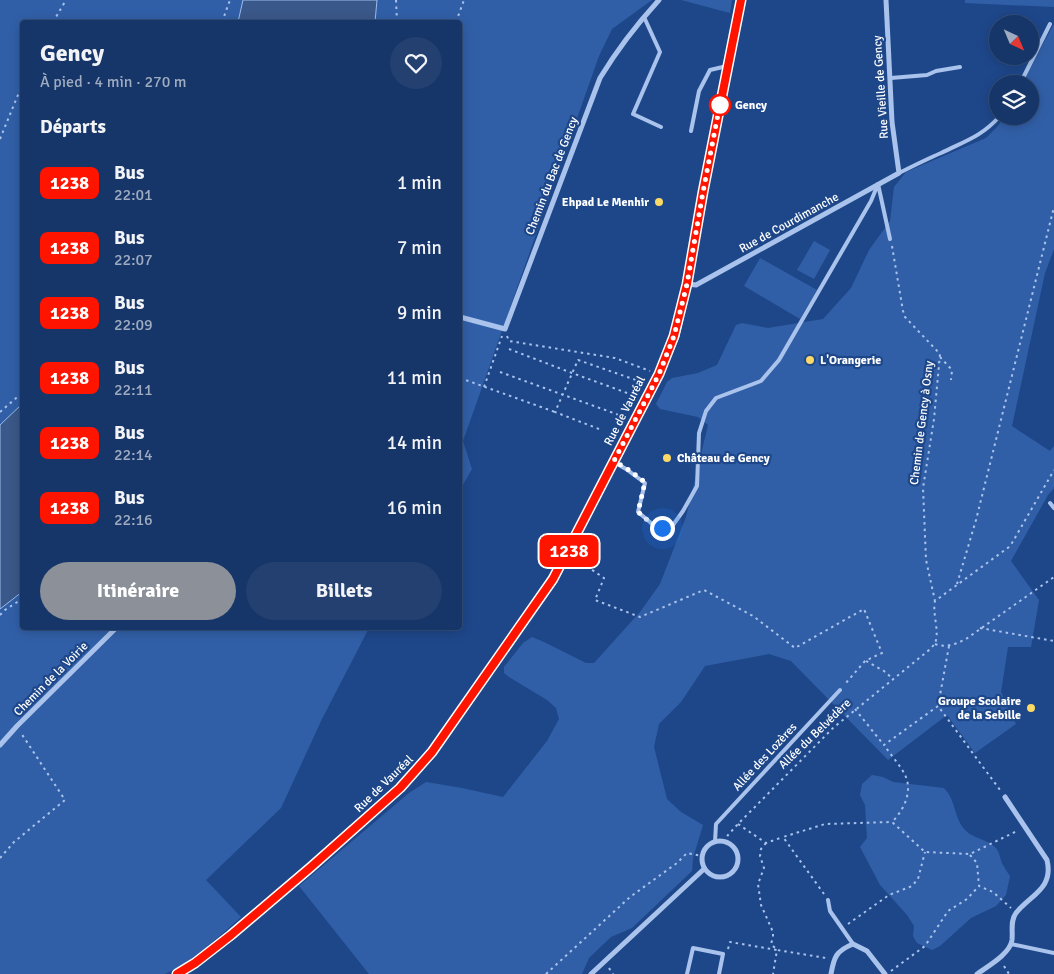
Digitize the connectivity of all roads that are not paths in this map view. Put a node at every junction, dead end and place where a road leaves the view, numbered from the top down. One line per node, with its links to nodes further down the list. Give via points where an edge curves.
1 (659, 0): 4 (street, Chemin du Bac de Gency)
2 (741, 0): 6 (street, Rue de Vauréal)
3 (886, 0): 9 (street, Rue Vieille de Gency)
4 (644, 17): 11 (lane, via 660,52 633,114); 17 (street, Chemin du Bac de Gency, via 600,78 505,329)
5 (1050, 24): 8 (lane)
6 (728, 66): 12 (lane, via 710,70 699,91); 16 (street, Rue de Vauréal)
7 (960, 67): 9 (lane)
8 (1024, 75)
9 (891, 78): 13 (street, Rue Vieille de Gency)
10 (991, 125): 13 (lane, via 970,140)
11 (660, 128)
12 (692, 131)
13 (898, 173): 14 (street, Rue de Courdimanche)
14 (878, 184): 15 (lane); 16 (street, Rue de Courdimanche, via 696,285); 18 (lane, via 779,360 761,381 716,398 706,411 700,433 697,486 673,525 662,528 638,512 645,482)
15 (890, 239)
16 (687, 284): 18 (street, Rue de Vauréal, via 674,336 659,374)
17 (462, 318)
18 (614, 461): 31 (street, Rue de Vauréal, via 553,579 423,764 304,873 215,948)
19 (1050, 503): 20 (lane)
20 (1054, 508)
21 (114, 630): 23 (street, Chemin de la Voirie)
22 (840, 690): 25 (lane, Allée des Lozères, via 716,824)
23 (0, 745)
24 (1005, 797): 29 (street, via 1051,868 1044,890 1016,913 1012,922)
25 (714, 842): 26 (street, via 706,847 702,856); 26 (street, via 724,842 733,847 738,858 734,869 730,874 719,877)
26 (704, 869): 32 (street)
27 (828, 900): 28 (lane, via 830,911)
28 (853, 944): 35 (street, via 841,950 834,959); 36 (street, via 867,951)
29 (1011, 944): 30 (lane); 37 (street, via 1003,955)
30 (1054, 953)
31 (177, 974)
32 (591, 974)
33 (687, 974): 34 (lane, via 693,948 723,954)
34 (719, 974)
35 (831, 974)
36 (886, 974)
37 (977, 974)

